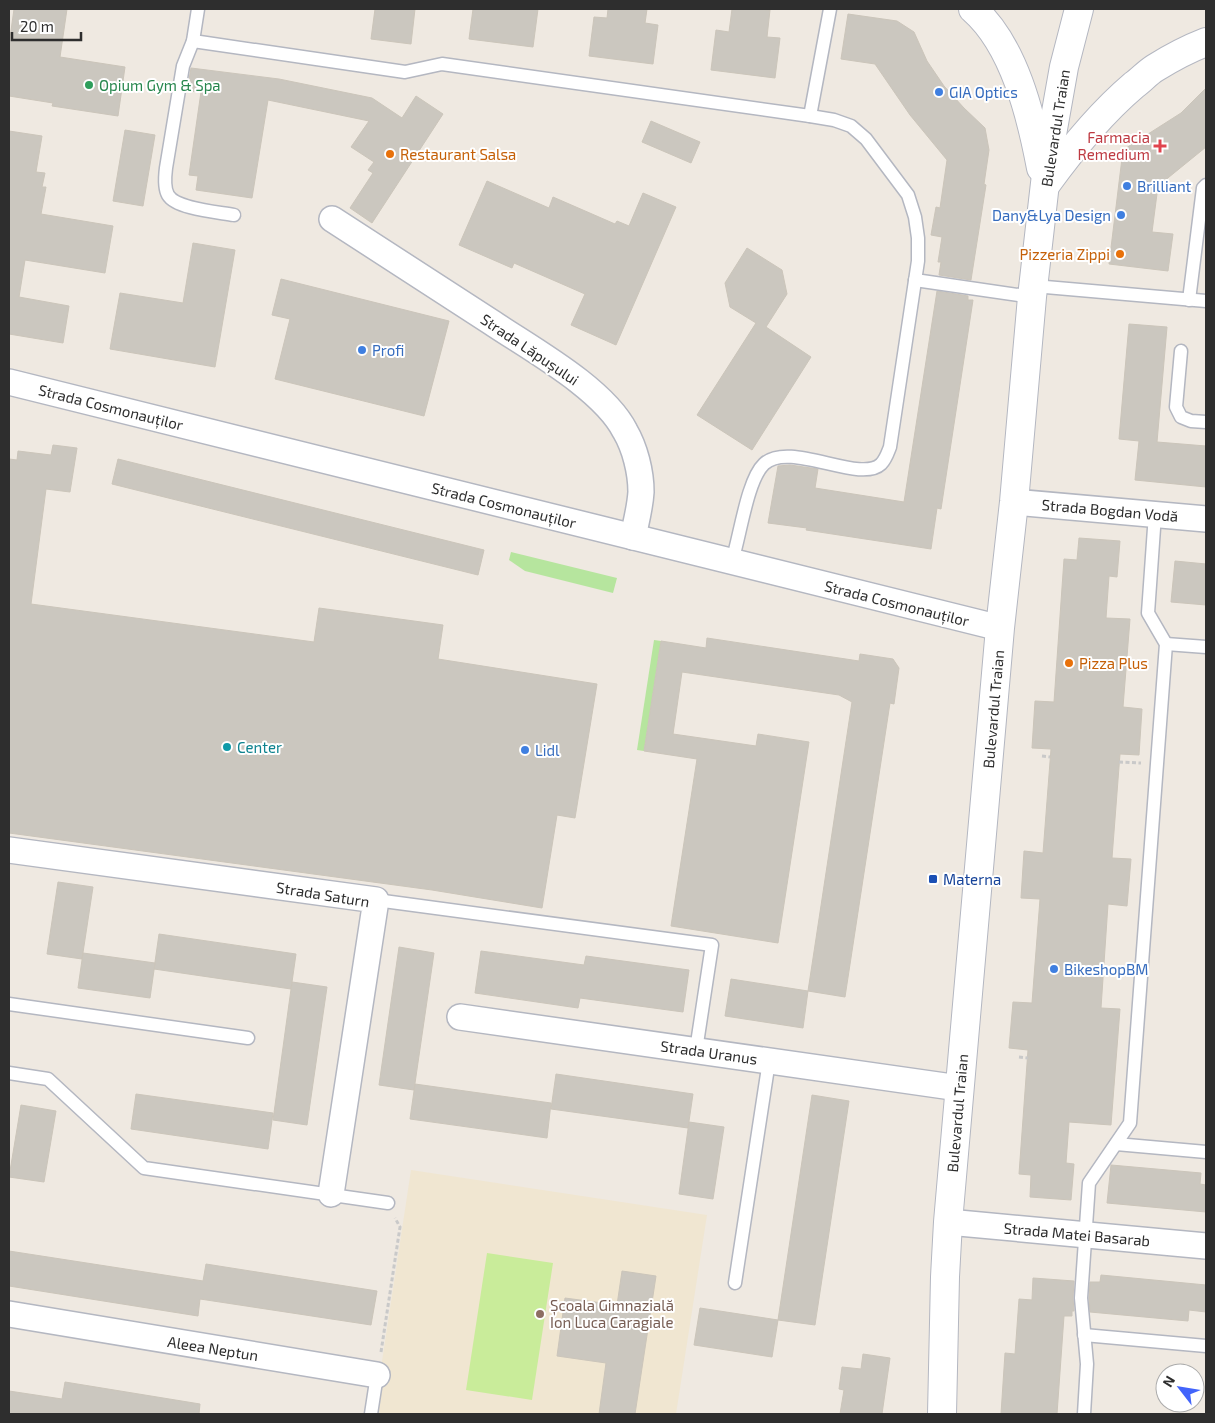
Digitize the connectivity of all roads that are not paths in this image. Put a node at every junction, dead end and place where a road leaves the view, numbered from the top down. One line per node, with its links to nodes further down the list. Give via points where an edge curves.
1 (198, 9): 5 (lane)
2 (830, 9): 7 (lane)
3 (973, 9): 9 (street, via 998,38 1015,74 1029,111)
4 (1079, 9): 9 (street, Bulevardul Traian, via 1064,67)
5 (193, 42): 7 (lane, via 405,72 442,64); 10 (lane, via 183,66 166,168 168,195 175,203 187,207)
6 (1206, 42): 9 (street, via 1153,69 1122,96 1093,124)
7 (810, 116): 12 (lane, via 851,126 866,139 908,195 918,238)
8 (1206, 185): 14 (lane, via 1202,188)
9 (1044, 187): 13 (street, Bulevardul Traian)
10 (234, 214)
11 (332, 219): 22 (street, Strada Lăpușului, via 576,378 614,415 625,430 638,468 641,491)
12 (915, 280): 13 (lane); 23 (lane, via 890,447 882,464 873,469 861,469 792,457 771,459 752,483)
13 (1033, 292): 14 (lane); 19 (street, Bulevardul Traian)
14 (1189, 300): 15 (lane)
15 (1206, 302)
16 (1181, 351): 18 (lane, via 1176,408 1181,417)
17 (9, 382): 22 (street, Strada Cosmonauților)
18 (1206, 422)
19 (1014, 502): 20 (street, Strada Bogdan Vodă); 24 (street, Bulevardul Traian)
20 (1155, 514): 21 (street, Strada Bogdan Vodă); 25 (lane, via 1148,613)
21 (1206, 519)
22 (633, 537): 23 (street, Strada Cosmonauților)
23 (732, 562): 24 (street, Strada Cosmonauților)
24 (1000, 628): 35 (street, Bulevardul Traian)
25 (1166, 644): 26 (lane); 36 (lane, via 1130,1123)
26 (1206, 647)
27 (9, 850): 28 (street, Strada Saturn)
28 (376, 900): 32 (lane, via 712,945); 38 (street, Strada Saturn)
29 (9, 1004): 31 (lane)
30 (460, 1017): 32 (street, Strada Uranus)
31 (248, 1038)
32 (696, 1050): 33 (street, Strada Uranus)
33 (769, 1060): 35 (street, Strada Uranus); 43 (lane)
34 (9, 1073): 38 (lane, via 48,1079 144,1168)
35 (959, 1088): 40 (street, Bulevardul Traian)
36 (1116, 1144): 37 (lane); 41 (lane, via 1089,1183)
37 (1206, 1152)
38 (331, 1194): 39 (lane)
39 (388, 1203)
40 (948, 1222): 41 (street, Strada Matei Basarab); 49 (street, Bulevardul Traian)
41 (1086, 1235): 42 (street, Strada Matei Basarab); 45 (lane, via 1081,1298)
42 (1206, 1246)
43 (735, 1283)
44 (9, 1314): 47 (street, Aleea Neptun)
45 (1084, 1335): 46 (lane); 50 (lane, via 1087,1364)
46 (1206, 1346)
47 (377, 1375): 48 (lane)
48 (371, 1414)
49 (942, 1414)
50 (1084, 1414)

